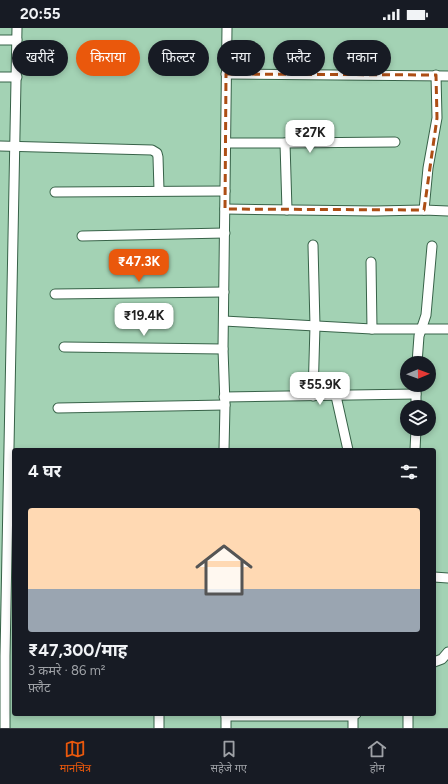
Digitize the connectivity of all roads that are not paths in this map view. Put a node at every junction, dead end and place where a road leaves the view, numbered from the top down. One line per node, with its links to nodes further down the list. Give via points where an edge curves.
1 (17, 28): 5 (street)
2 (227, 28): 6 (street)
3 (0, 40): 4 (street)
4 (12, 40)
5 (16, 40)
6 (227, 40)
7 (265, 74): 9 (street)
8 (226, 76): 14 (street)
9 (436, 76): 10 (street); 23 (street, via 437,118)
10 (448, 76)
11 (0, 77): 12 (street)
12 (17, 77): 17 (street)
13 (394, 142): 15 (street)
14 (226, 143): 15 (street); 19 (street)
15 (285, 143): 22 (street)
16 (0, 146): 17 (street)
17 (15, 146): 18 (street, via 152,150 158,156); 57 (street)
18 (158, 190): 19 (street); 20 (street)
19 (225, 191): 21 (street)
20 (55, 192)
21 (225, 209): 22 (street); 25 (street)
22 (287, 210): 23 (street)
23 (424, 210): 24 (street)
24 (448, 210)
25 (225, 233): 26 (street); 30 (street)
26 (82, 236)
27 (313, 245): 33 (street)
28 (432, 246): 36 (street, via 426,315)
29 (371, 262): 34 (street)
30 (224, 292): 31 (street); 32 (street)
31 (54, 294)
32 (224, 321): 33 (street); 38 (street)
33 (315, 326): 34 (street); 41 (street)
34 (372, 329): 36 (street)
35 (448, 329): 36 (street)
36 (420, 330): 39 (street)
37 (64, 347): 38 (street)
38 (223, 349): 43 (street)
39 (417, 356)
40 (400, 391): 42 (street)
41 (313, 396): 42 (street); 43 (street)
42 (336, 396): 47 (street)
43 (225, 401): 44 (street); 46 (street)
44 (58, 408)
45 (416, 436): 48 (street)
46 (224, 448)
47 (348, 448)
48 (415, 448)
49 (436, 578): 50 (street)
50 (448, 578)
51 (448, 652): 52 (street)
52 (436, 661)
53 (159, 716): 58 (street)
54 (226, 716): 59 (street)
55 (354, 716): 60 (street)
56 (408, 716): 61 (street)
57 (5, 728)
58 (159, 728)
59 (226, 728)
60 (353, 728)
61 (408, 728)

